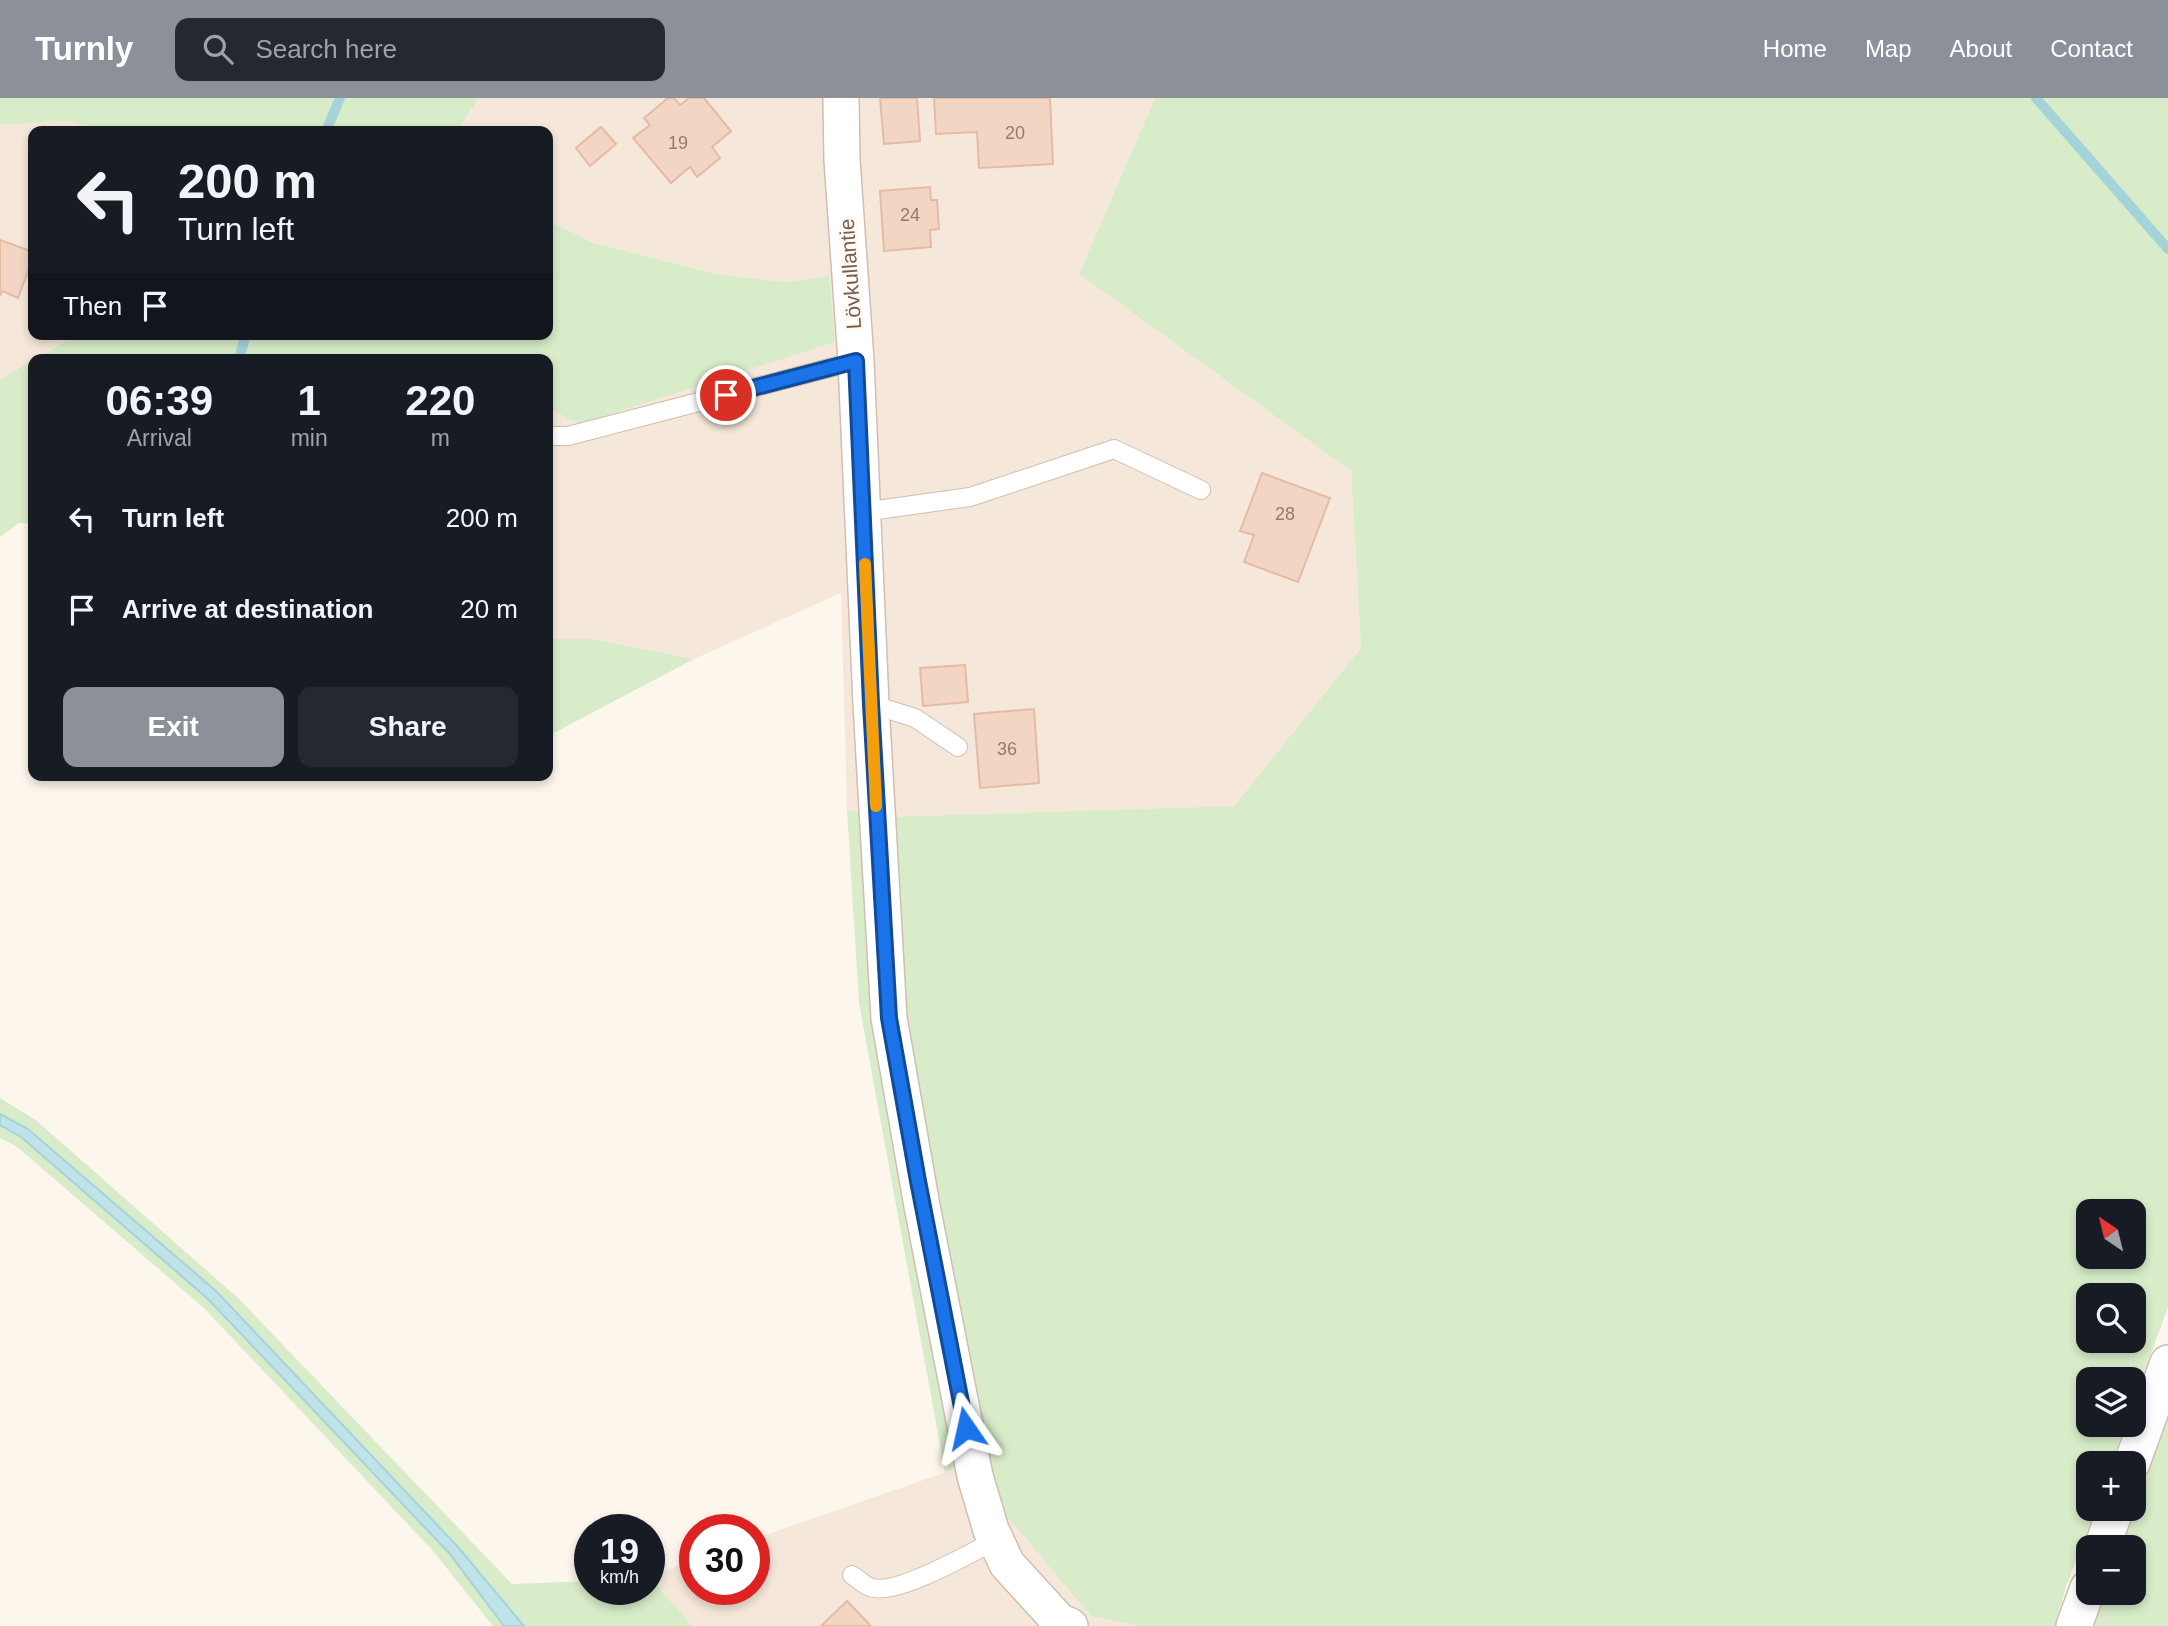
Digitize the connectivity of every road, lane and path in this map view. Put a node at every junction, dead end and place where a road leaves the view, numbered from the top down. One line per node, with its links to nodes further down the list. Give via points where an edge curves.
1 (841, 98): 2 (street, Lövkullantie)
2 (856, 361): 3 (lane, via 568,436); 5 (street, Lövkullantie)
3 (553, 436)
4 (1201, 490): 5 (lane, via 1114,449 970,497)
5 (863, 512): 6 (street, Lövkullantie)
6 (871, 704): 7 (lane, via 915,719); 10 (street, Lövkullantie, via 889,1018 975,1476)
7 (958, 747)
8 (2168, 1363): 9 (street)
9 (2136, 1451)
10 (996, 1540): 11 (lane, via 888,1588 872,1588); 13 (street, Lövkullantie, via 1007,1564 1028,1589 1059,1621)
11 (852, 1575)
12 (2082, 1605): 14 (street)
13 (1070, 1626)
14 (2074, 1626)

